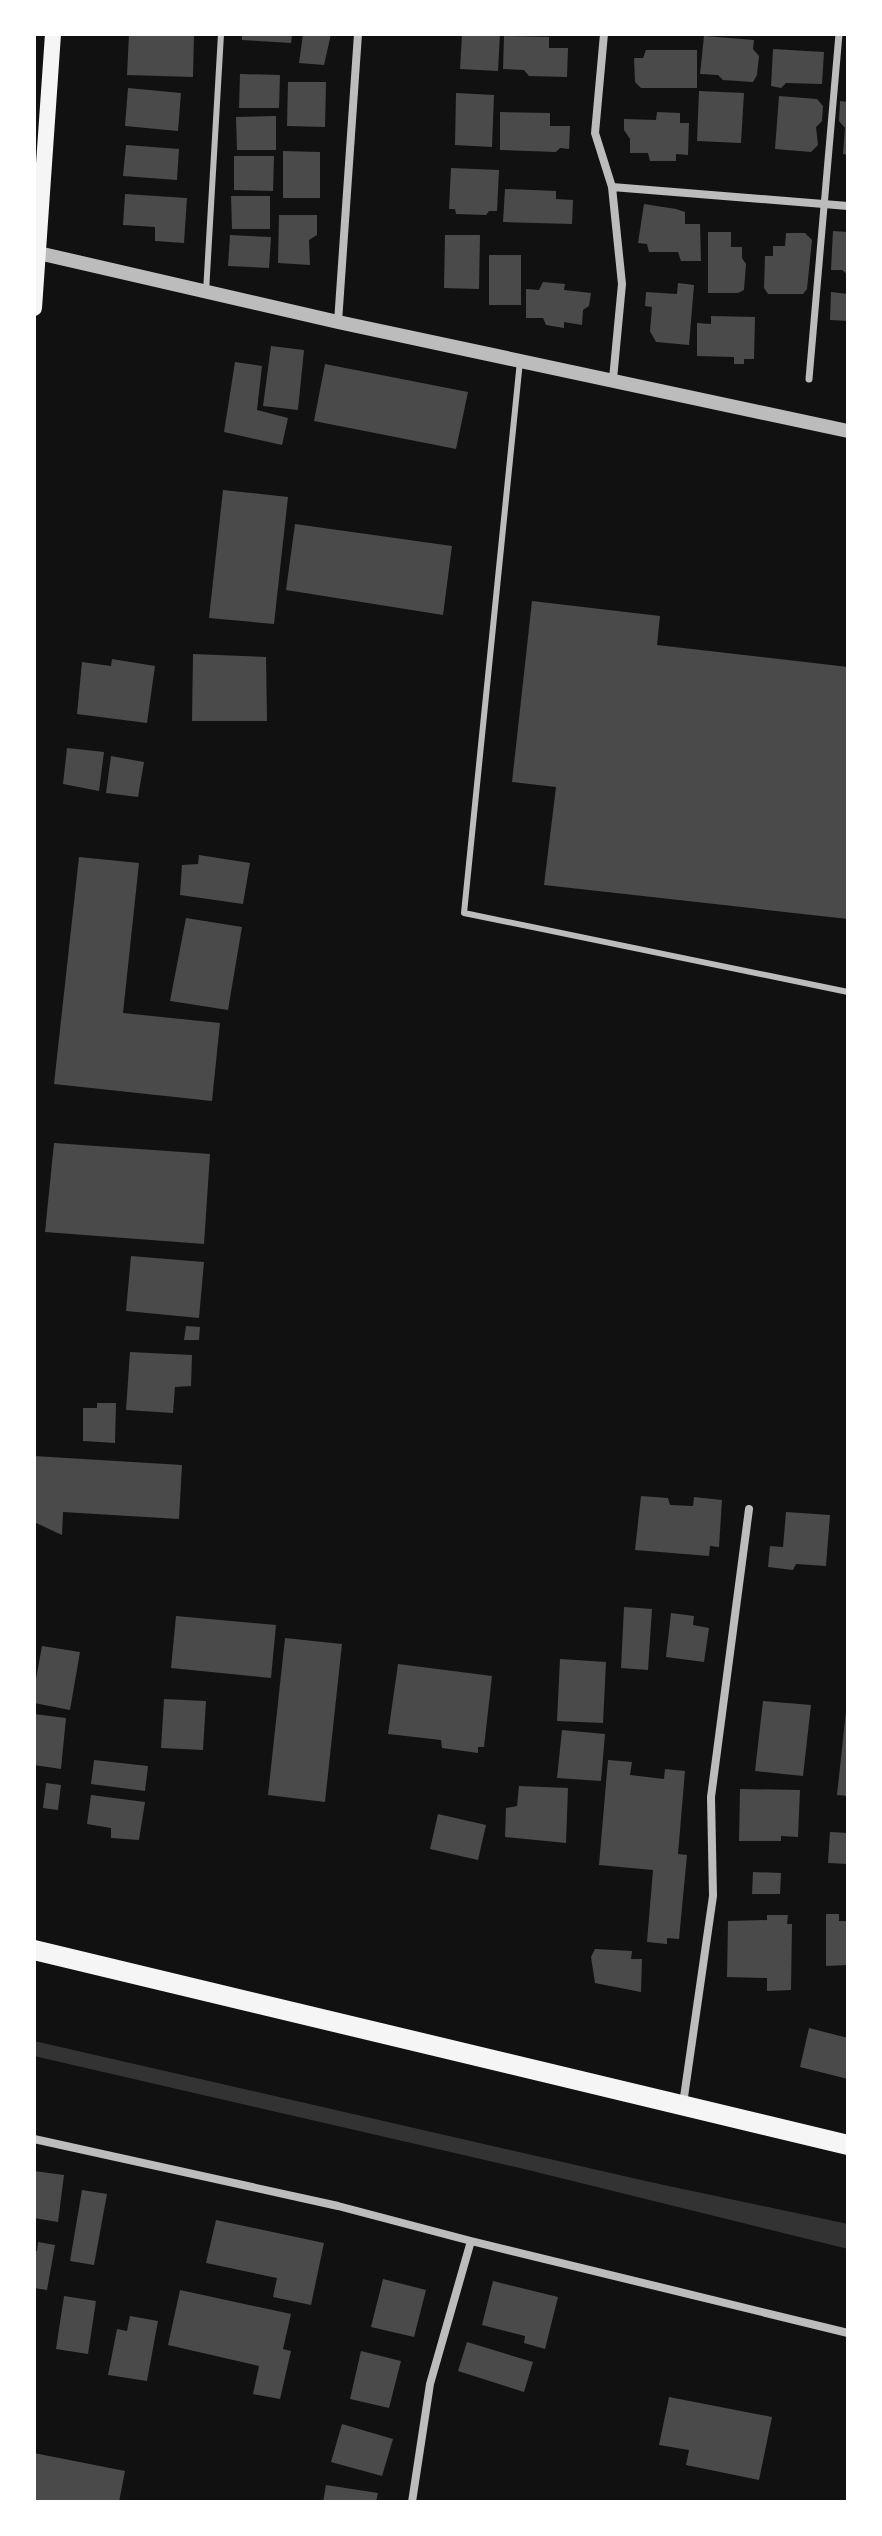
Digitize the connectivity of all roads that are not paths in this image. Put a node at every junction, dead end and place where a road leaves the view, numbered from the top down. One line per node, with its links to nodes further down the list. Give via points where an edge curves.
1 (53, 34): 9 (main road)
2 (221, 34): 10 (lane)
3 (358, 34): 12 (street)
4 (604, 34): 6 (street, via 595,133)
5 (839, 34): 7 (street)
6 (612, 187): 7 (street); 14 (street, via 622,284)
7 (823, 204): 8 (street); 15 (street)
8 (848, 206)
9 (36, 253): 10 (street); 11 (main road)
10 (206, 292): 12 (street)
11 (34, 308)
12 (338, 322): 13 (street)
13 (520, 361): 14 (street); 17 (lane, via 464,913)
14 (613, 379): 16 (street)
15 (809, 379)
16 (848, 431)
17 (848, 992)
18 (749, 1509): 20 (street, via 711,1797 713,1896)
19 (34, 1950): 20 (main road)
20 (683, 2105): 22 (main road)
21 (34, 2139): 23 (street)
22 (848, 2145)
23 (471, 2241): 24 (street); 25 (street, via 430,2384)
24 (848, 2333)
25 (412, 2502)

